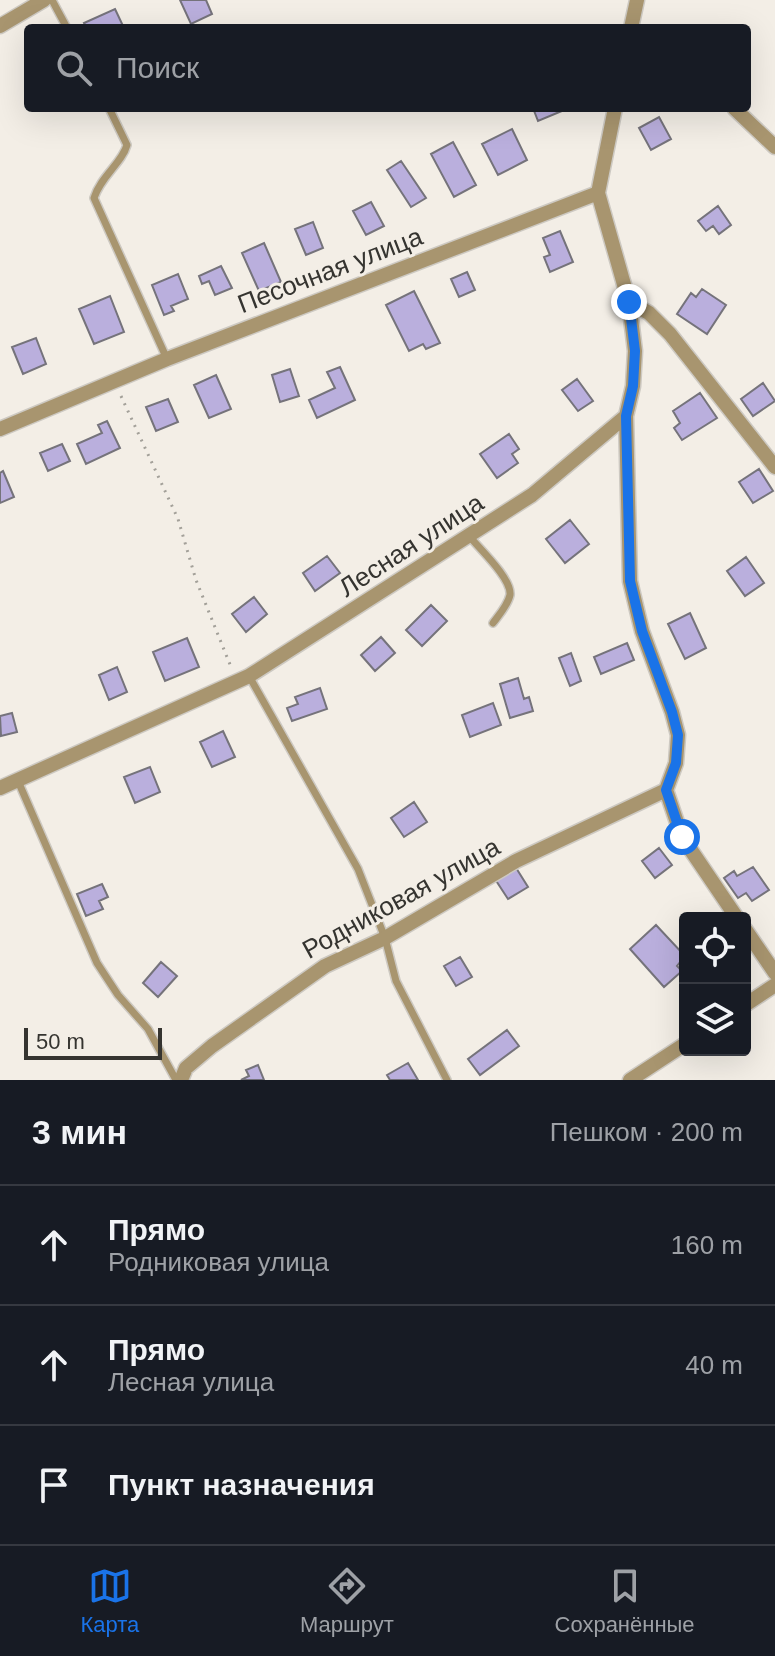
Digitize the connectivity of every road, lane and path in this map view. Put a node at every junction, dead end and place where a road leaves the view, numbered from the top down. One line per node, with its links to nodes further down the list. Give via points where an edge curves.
1 (44, 0): 6 (street)
2 (52, 0): 4 (lane)
3 (637, 0): 5 (street)
4 (65, 24)
5 (632, 24)
6 (0, 26)
7 (111, 112): 13 (lane, via 127,145 94,198)
8 (614, 112): 11 (street)
9 (738, 112): 10 (street)
10 (775, 147)
11 (598, 193): 12 (street); 13 (street, Песочная улица)
12 (629, 302): 15 (street, via 635,351); 17 (street, via 670,334)
13 (167, 359): 14 (street, Песочная улица)
14 (113, 381): 16 (street, Песочная улица); 20 (path, via 178,519 196,580)
15 (626, 416): 18 (street, Лесная улица, via 532,495); 23 (street, via 630,581 678,735 676,763)
16 (0, 429)
17 (775, 467)
18 (469, 536): 19 (lane, via 510,589); 20 (street, Лесная улица)
19 (493, 623)
20 (243, 679): 21 (street, Лесная улица); 25 (lane, via 358,869)
21 (18, 781): 22 (street, Лесная улица); 31 (lane, via 97,963)
22 (0, 788)
23 (666, 790): 24 (street, via 682,837); 25 (street, Родниковая улица, via 516,861)
24 (733, 912)
25 (385, 938): 31 (street, Родниковая улица, via 325,966 212,1046); 32 (lane, via 396,981)
26 (751, 938): 27 (street)
27 (775, 973)
28 (775, 985): 29 (street)
29 (751, 1001)
30 (679, 1048): 33 (street)
31 (179, 1080)
32 (447, 1080)
33 (630, 1080)

